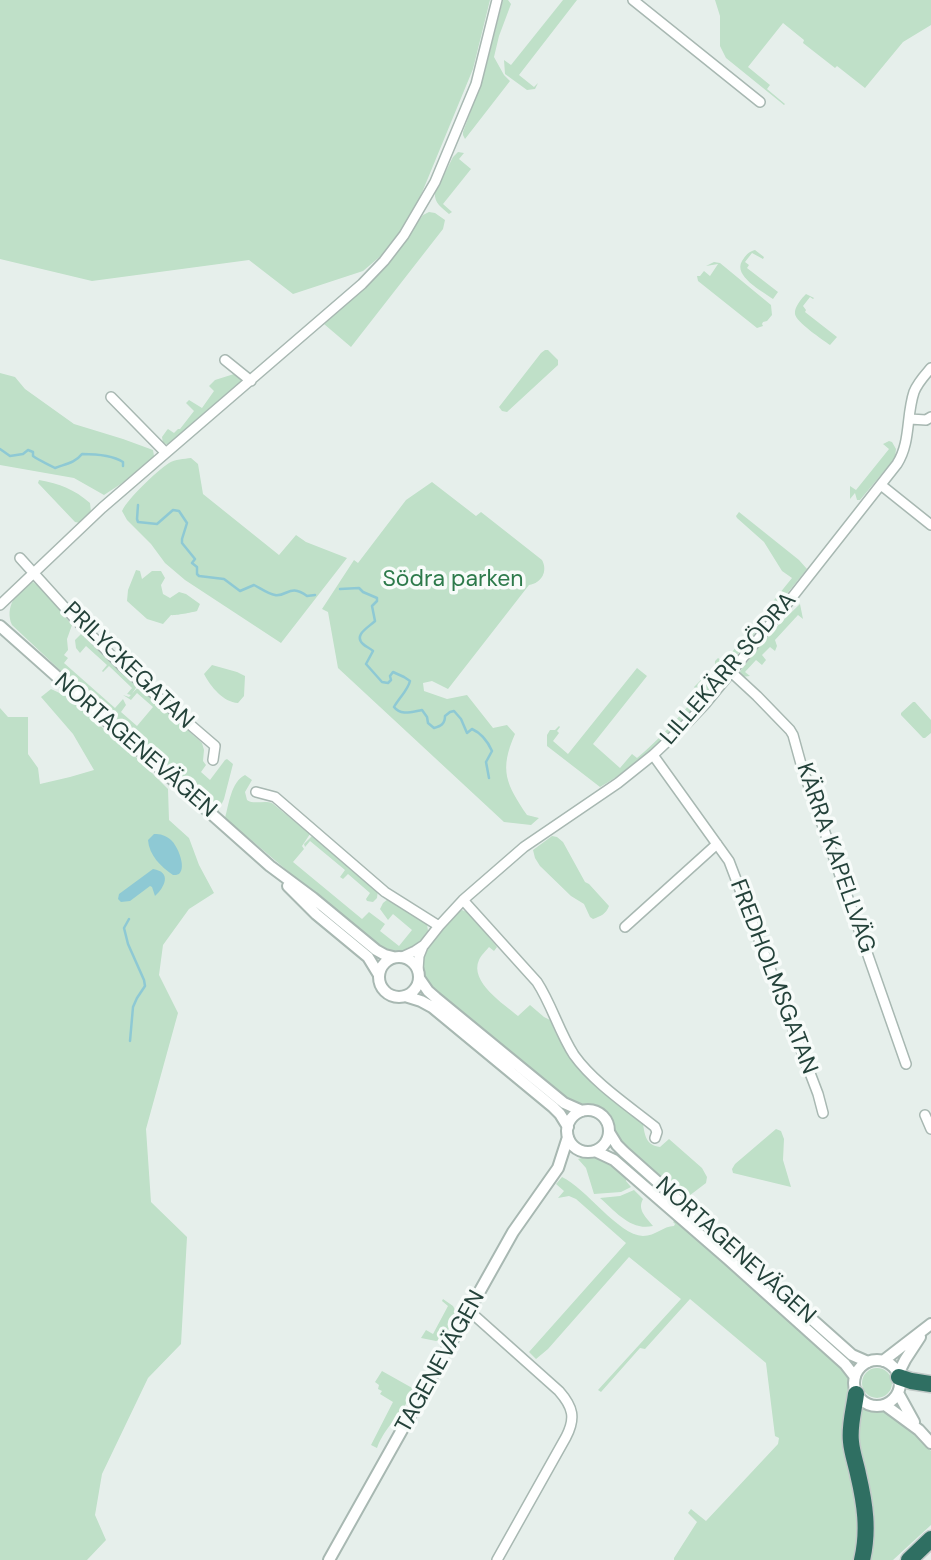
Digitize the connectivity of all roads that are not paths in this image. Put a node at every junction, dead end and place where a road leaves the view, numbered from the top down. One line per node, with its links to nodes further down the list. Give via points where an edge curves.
1 (497, 0): 6 (street, via 476,84 435,182 404,234 362,284)
2 (633, 0): 3 (street)
3 (761, 102)
4 (225, 360): 6 (street)
5 (931, 368): 9 (street, LILLEKÄRR SÖDRA, via 914,393)
6 (251, 381): 10 (street)
7 (111, 397): 10 (street)
8 (931, 417): 9 (street)
9 (910, 419): 11 (street, LILLEKÄRR SÖDRA, via 902,457)
10 (166, 453): 14 (street)
11 (881, 485): 12 (street); 17 (street, LILLEKÄRR SÖDRA)
12 (931, 525)
13 (20, 558): 14 (street, PRILYCKEGATAN)
14 (34, 572): 15 (street); 19 (street, PRILYCKEGATAN, via 122,666 215,746)
15 (0, 606)
16 (0, 626): 22 (street, NORTAGENEVÄGEN)
17 (731, 673): 18 (street, LILLEKÄRR SÖDRA); 31 (street, KÄRRA KAPELLVÄG, via 793,734)
18 (653, 755): 21 (street, FREDHOLMSGATAN); 23 (street, LILLEKÄRR SÖDRA, via 524,847)
19 (213, 760)
20 (256, 792): 24 (street, via 275,797 385,892)
21 (717, 844): 25 (street); 33 (street, FREDHOLMSGATAN, via 729,861)
22 (270, 866): 27 (street, NORTAGENEVÄGEN, via 376,950); 29 (street, NORTAGENEVÄGEN, via 316,914 368,957)
23 (464, 900): 24 (street, LILLEKÄRR SÖDRA); 38 (street, via 537,982 582,1065 655,1127)
24 (439, 926): 26 (street, LILLEKÄRR SÖDRA)
25 (625, 927)
26 (424, 945): 27 (street, LILLEKÄRR SÖDRA); 28 (street, LILLEKÄRR SÖDRA)
27 (398, 957): 28 (street, NORTAGENEVÄGEN, via 412,961); 29 (street, via 383,964)
28 (419, 974): 30 (street, via 415,989); 32 (street, NORTAGENEVÄGEN, via 436,998 564,1103)
29 (379, 975): 30 (street, NORTAGENEVÄGEN, via 386,993)
30 (405, 996): 36 (street, NORTAGENEVÄGEN, via 432,1006 553,1107)
31 (906, 1064)
32 (582, 1111): 36 (street, via 573,1117); 37 (street, NORTAGENEVÄGEN, via 601,1115)
33 (822, 1113)
34 (925, 1115): 35 (street)
35 (931, 1129)
36 (568, 1132): 39 (street, NORTAGENEVÄGEN, via 575,1147); 40 (street, TAGENEVÄGEN)
37 (609, 1132): 39 (street, via 605,1143); 44 (street, NORTAGENEVÄGEN, via 624,1152 852,1355)
38 (656, 1138)
39 (590, 1151): 40 (street, TAGENEVÄGEN); 45 (street, NORTAGENEVÄGEN, via 614,1160)
40 (558, 1168): 41 (street, TAGENEVÄGEN, via 513,1232)
41 (469, 1313): 53 (street, TAGENEVÄGEN); 54 (street, via 567,1399 573,1418)
42 (929, 1325): 43 (street); 46 (street, via 905,1360)
43 (883, 1361): 44 (street); 46 (street, via 892,1365)
44 (868, 1362): 45 (street)
45 (855, 1377): 48 (street)
46 (899, 1381): 47 (highway); 49 (street, via 895,1398); 50 (street, via 906,1410)
47 (931, 1384)
48 (856, 1394): 49 (street, via 871,1406); 55 (highway, via 850,1428 867,1522)
49 (885, 1405): 50 (street)
50 (919, 1430): 51 (street)
51 (931, 1443)
52 (931, 1539): 56 (highway)
53 (330, 1560)
54 (497, 1560)
55 (862, 1560)
56 (909, 1560)

